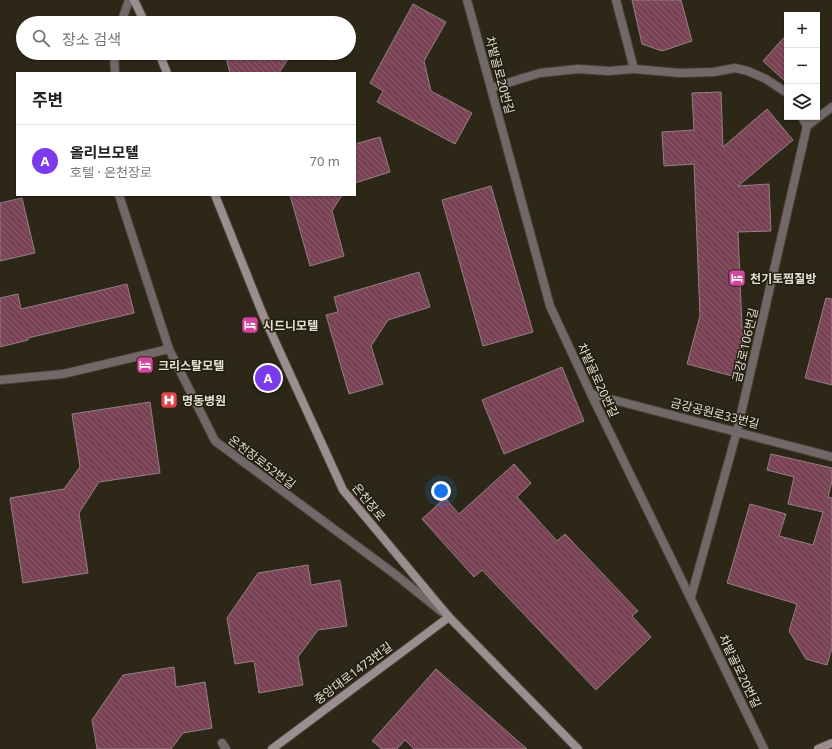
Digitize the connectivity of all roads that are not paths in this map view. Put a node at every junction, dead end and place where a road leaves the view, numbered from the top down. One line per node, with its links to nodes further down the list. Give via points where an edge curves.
1 (129, 0): 5 (street)
2 (134, 0): 6 (street)
3 (467, 0): 12 (street, 차밭골로20번길)
4 (616, 0): 9 (street)
5 (123, 16)
6 (142, 16)
7 (114, 60): 10 (street)
8 (162, 60): 11 (street)
9 (634, 68): 12 (street, via 540,73); 13 (street, via 680,73 714,72 735,68 766,79)
10 (115, 72)
11 (167, 72)
12 (491, 88): 21 (street, 차밭골로20번길, via 550,306)
13 (784, 91)
14 (832, 107): 16 (street)
15 (804, 120): 16 (street)
16 (808, 126): 22 (street, 금강로106번길)
17 (119, 196): 19 (street, 온천장로52번길)
18 (215, 196): 25 (street, 온천장로, via 263,315 343,490)
19 (169, 350): 20 (street, via 63,374); 25 (street, 온천장로52번길, via 215,441)
20 (0, 380)
21 (591, 394): 22 (street, 금강공원로33번길); 24 (street, 차밭골로20번길)
22 (737, 431): 23 (street, 금강공원로33번길); 24 (street, 금강로106번길)
23 (832, 457)
24 (691, 597): 29 (street, 차밭골로20번길)
25 (449, 617): 27 (street, 중앙대로1473번길); 28 (street, 온천장로)
26 (832, 743): 30 (street)
27 (272, 749)
28 (578, 749)
29 (764, 749)
30 (818, 749)

